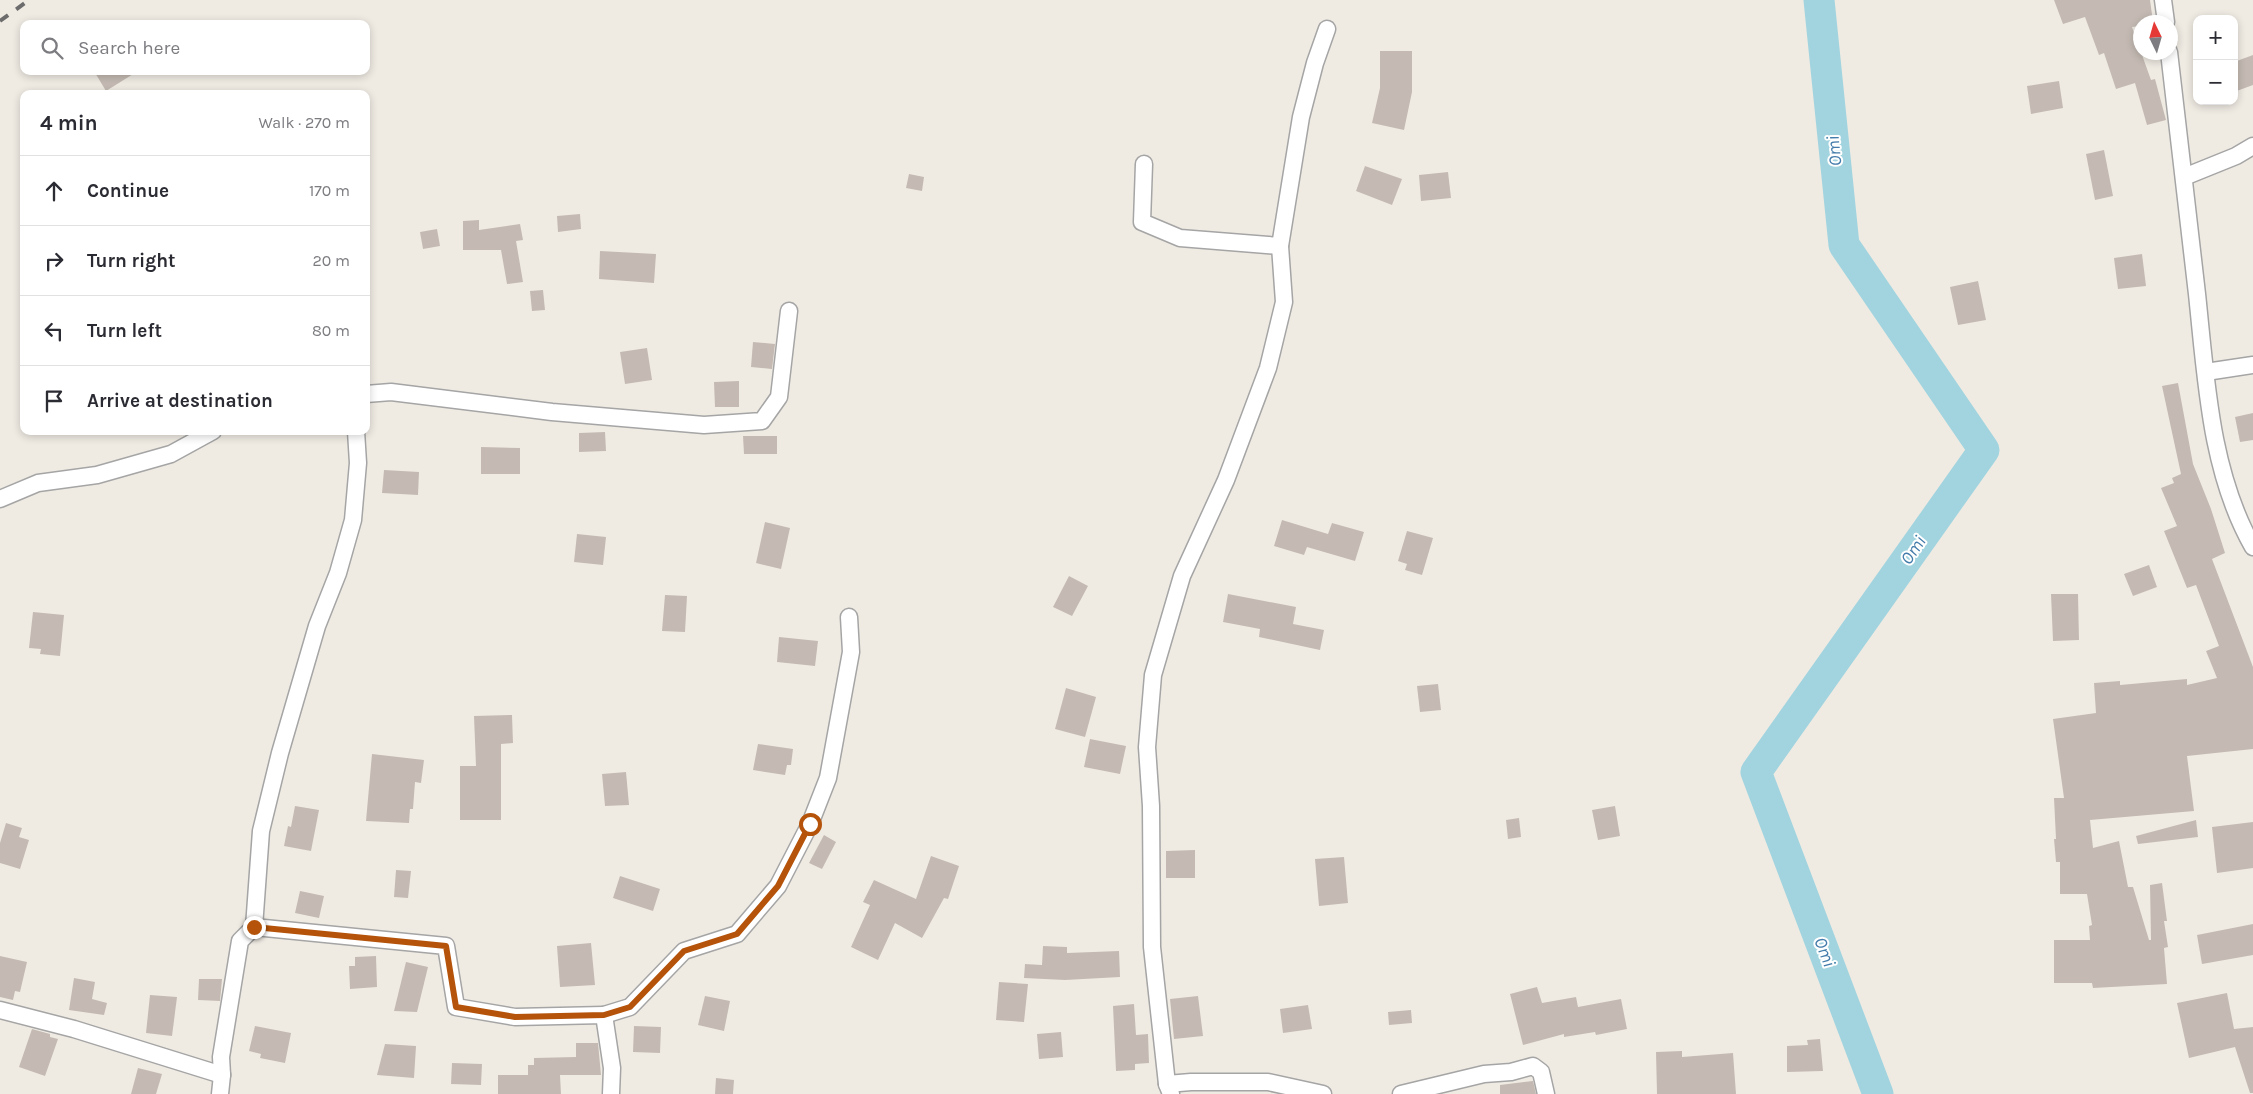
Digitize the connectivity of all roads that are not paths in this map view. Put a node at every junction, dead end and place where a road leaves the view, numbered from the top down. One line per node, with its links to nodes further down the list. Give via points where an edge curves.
1 (2163, 0): 2 (street)
2 (2165, 15)
3 (1327, 29): 8 (street, via 1301,117)
4 (2170, 60): 7 (street)
5 (2253, 146): 7 (street)
6 (1144, 164): 8 (street, via 1142,222 1180,238)
7 (2184, 177): 11 (street)
8 (1280, 246): 22 (street, via 1284,302 1268,368 1226,480 1182,576 1153,675 1147,747 1151,806 1152,947)
9 (789, 311): 12 (street, via 779,397 762,421 704,425 552,412 391,392)
10 (2253, 365): 11 (street)
11 (2206, 372): 16 (street, via 2228,491 2240,525)
12 (370, 394)
13 (207, 435): 15 (street, via 171,454 97,475 38,483)
14 (356, 435): 18 (street, via 358,463 353,520 338,574 317,626 261,831)
15 (0, 499)
16 (2253, 547)
17 (849, 617): 20 (street, via 851,652 828,778 810,824 778,886 737,934 684,951 630,1007)
18 (254, 927): 20 (street, via 446,946 456,1007 515,1017); 21 (street, via 240,941 221,1057)
19 (0, 1010): 21 (street, via 74,1029)
20 (604, 1015): 24 (street, via 612,1068)
21 (222, 1075): 23 (street)
22 (1169, 1089): 25 (street, via 1191,1082 1268,1082)
23 (220, 1094)
24 (611, 1094)
25 (1323, 1094)
26 (1401, 1094): 27 (street, via 1533,1066 1540,1072)
27 (1546, 1094)

